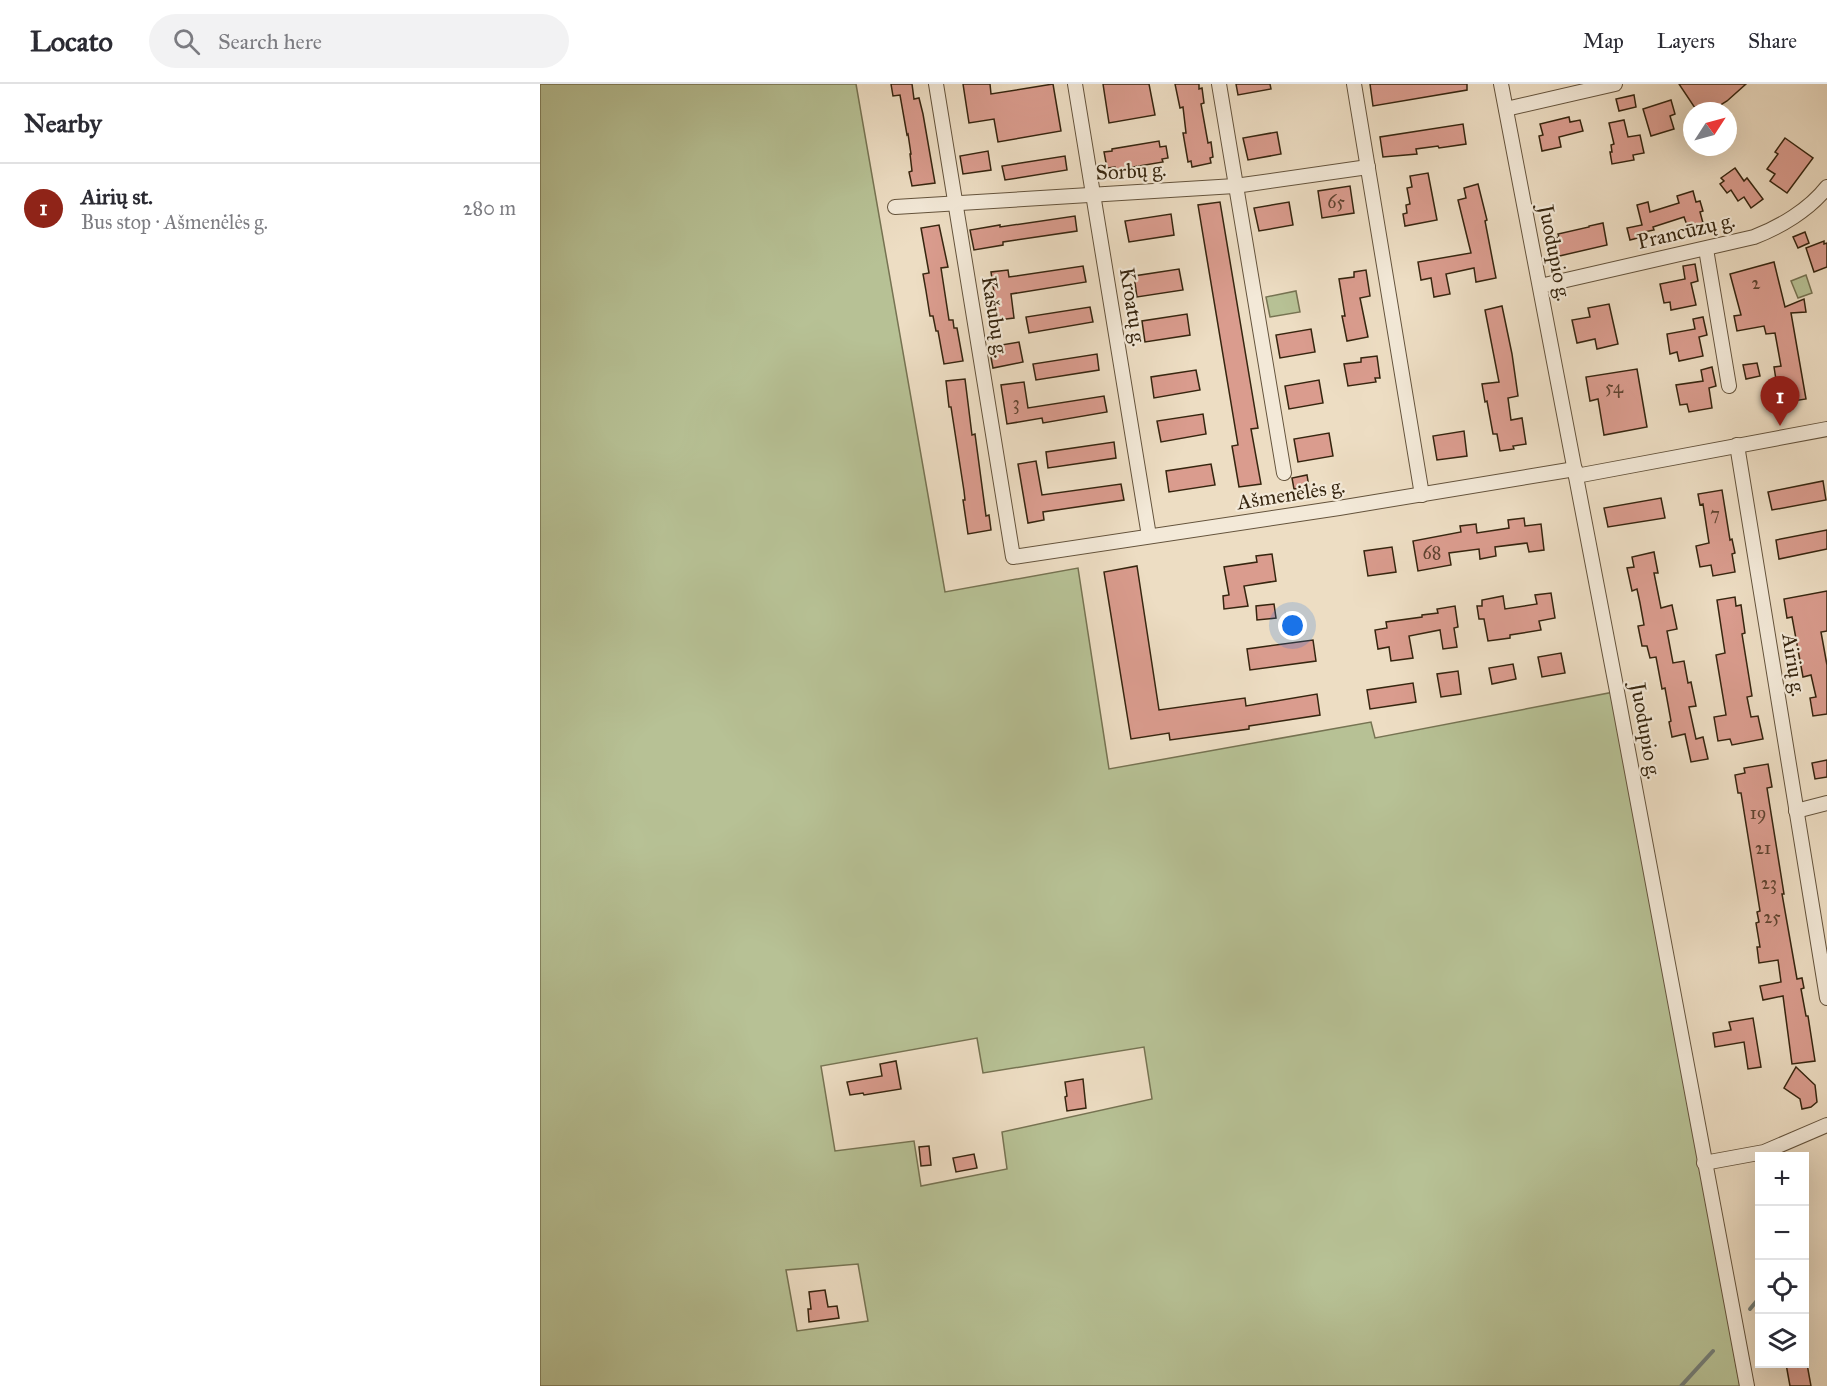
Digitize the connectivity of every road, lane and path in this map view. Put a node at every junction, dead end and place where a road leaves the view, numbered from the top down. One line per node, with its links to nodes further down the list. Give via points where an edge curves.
1 (936, 84): 12 (street, Kašubų g.)
2 (1075, 84): 10 (street, Kroatų g.)
3 (1219, 84): 9 (street)
4 (1354, 84): 8 (street)
5 (1501, 84): 7 (street, Juodupio g.)
6 (1615, 84): 7 (street)
7 (1506, 109): 15 (street, Juodupio g.)
8 (1368, 167): 9 (street, Sorbų g.); 21 (street)
9 (1235, 186): 10 (street, Sorbų g.); 20 (street)
10 (1093, 194): 12 (street, Sorbų g.); 22 (street, Kroatų g.)
11 (1824, 197): 14 (street, Prancūzų g., via 1769,231)
12 (955, 203): 13 (street, Sorbų g.); 23 (street, Kašubų g.)
13 (896, 207)
14 (1706, 249): 15 (street, Prancūzų g.); 16 (street)
15 (1540, 286): 19 (street, Juodupio g.)
16 (1729, 386)
17 (1827, 429): 18 (street, Ašmenėlės g.)
18 (1737, 445): 19 (street, Ašmenėlės g.); 25 (street, Airių g.)
19 (1576, 472): 21 (street, Ašmenėlės g.); 29 (street, Juodupio g.)
20 (1284, 473)
21 (1422, 495): 22 (street, Ašmenėlės g.)
22 (1149, 536): 23 (street, Ašmenėlės g.)
23 (1013, 557)
24 (1827, 803): 25 (street)
25 (1796, 811): 26 (street, Airių g.)
26 (1823, 954): 27 (street, Airių g.)
27 (1827, 998)
28 (1827, 1125): 29 (street, via 1764,1152)
29 (1704, 1163): 30 (street, Juodupio g.)
30 (1747, 1386)

